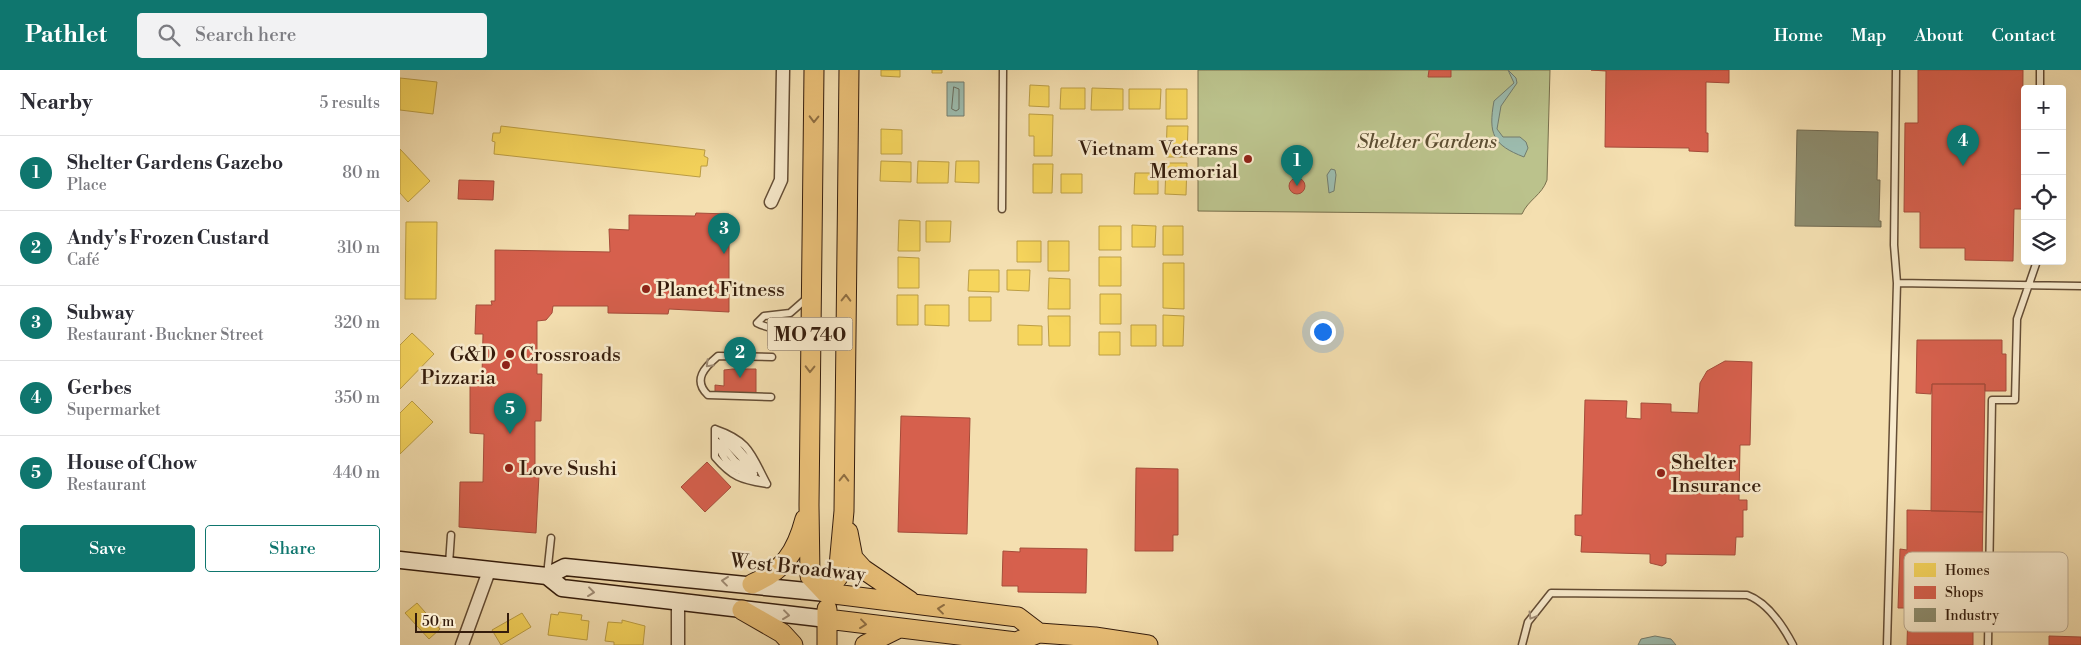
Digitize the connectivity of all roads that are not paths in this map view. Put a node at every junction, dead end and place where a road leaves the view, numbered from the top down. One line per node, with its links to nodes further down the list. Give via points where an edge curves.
1 (782, 70): 8 (street, via 781,180)
2 (814, 70): 14 (main road, MO 740, one-way to 14)
3 (849, 70): 21 (main road, MO 740, one-way to 3)
4 (1003, 70): 9 (lane)
5 (1896, 70): 11 (lane, via 1894,245)
6 (2040, 70): 7 (lane)
7 (2040, 85)
8 (771, 202)
9 (1002, 209)
10 (2036, 265): 12 (lane)
11 (1897, 283): 12 (lane); 48 (lane)
12 (2029, 284): 13 (lane); 24 (lane, via 2017,319 2015,400 1992,400)
13 (2081, 286)
14 (811, 293): 15 (main road, MO 740); 15 (lane, via 790,313 764,316 757,323 790,330)
15 (810, 344): 20 (main road, MO 740, one-way to 20)
16 (772, 357): 17 (lane, one-way to 17, via 718,356 703,370 700,378 701,386 708,395)
17 (771, 397)
18 (715, 429): 19 (lane, via 731,440); 19 (lane, via 722,447 735,461); 19 (lane, via 715,457 727,470 742,480)
19 (767, 484)
20 (808, 506): 29 (main road, via 802,531 785,563 772,575); 30 (main road, MO 740, via 810,576)
21 (844, 511): 30 (main road, MO 740, via 838,576); 32 (main road, via 853,558 869,574)
22 (451, 536): 26 (lane)
23 (551, 538): 28 (lane)
24 (1990, 552)
25 (400, 560): 26 (main road, West Broadway)
26 (448, 565): 27 (main road, West Broadway)
27 (489, 570): 28 (main road, West Broadway); 40 (street)
28 (547, 576): 29 (main road, West Broadway, one-way to 28, via 565,567); 31 (main road, West Broadway, one-way to 31, via 562,588)
29 (752, 584): 30 (main road, West Broadway)
30 (826, 593): 32 (main road, West Broadway); 34 (main road)
31 (678, 602): 33 (main road, West Broadway); 41 (street)
32 (918, 605): 37 (main road, West Broadway, one-way to 32, via 1018,617)
33 (742, 610): 34 (main road, West Broadway, one-way to 34); 42 (main road, via 782,633)
34 (827, 620): 35 (main road, West Broadway, one-way to 35); 43 (main road)
35 (898, 628): 38 (main road, West Broadway); 44 (main road)
36 (1988, 632): 49 (lane)
37 (1039, 633): 38 (main road, West Broadway, via 1016,642); 39 (main road, West Broadway)
38 (932, 639)
39 (1095, 641): 45 (main road, West Broadway)
40 (462, 645)
41 (678, 645)
42 (793, 645)
43 (827, 645)
44 (865, 645)
45 (1148, 645)
46 (1522, 645): 47 (lane, one-way to 46, via 1785,630 1756,598 1747,595 1551,593 1528,622)
47 (1793, 645)
48 (1887, 645)
49 (1988, 645)

